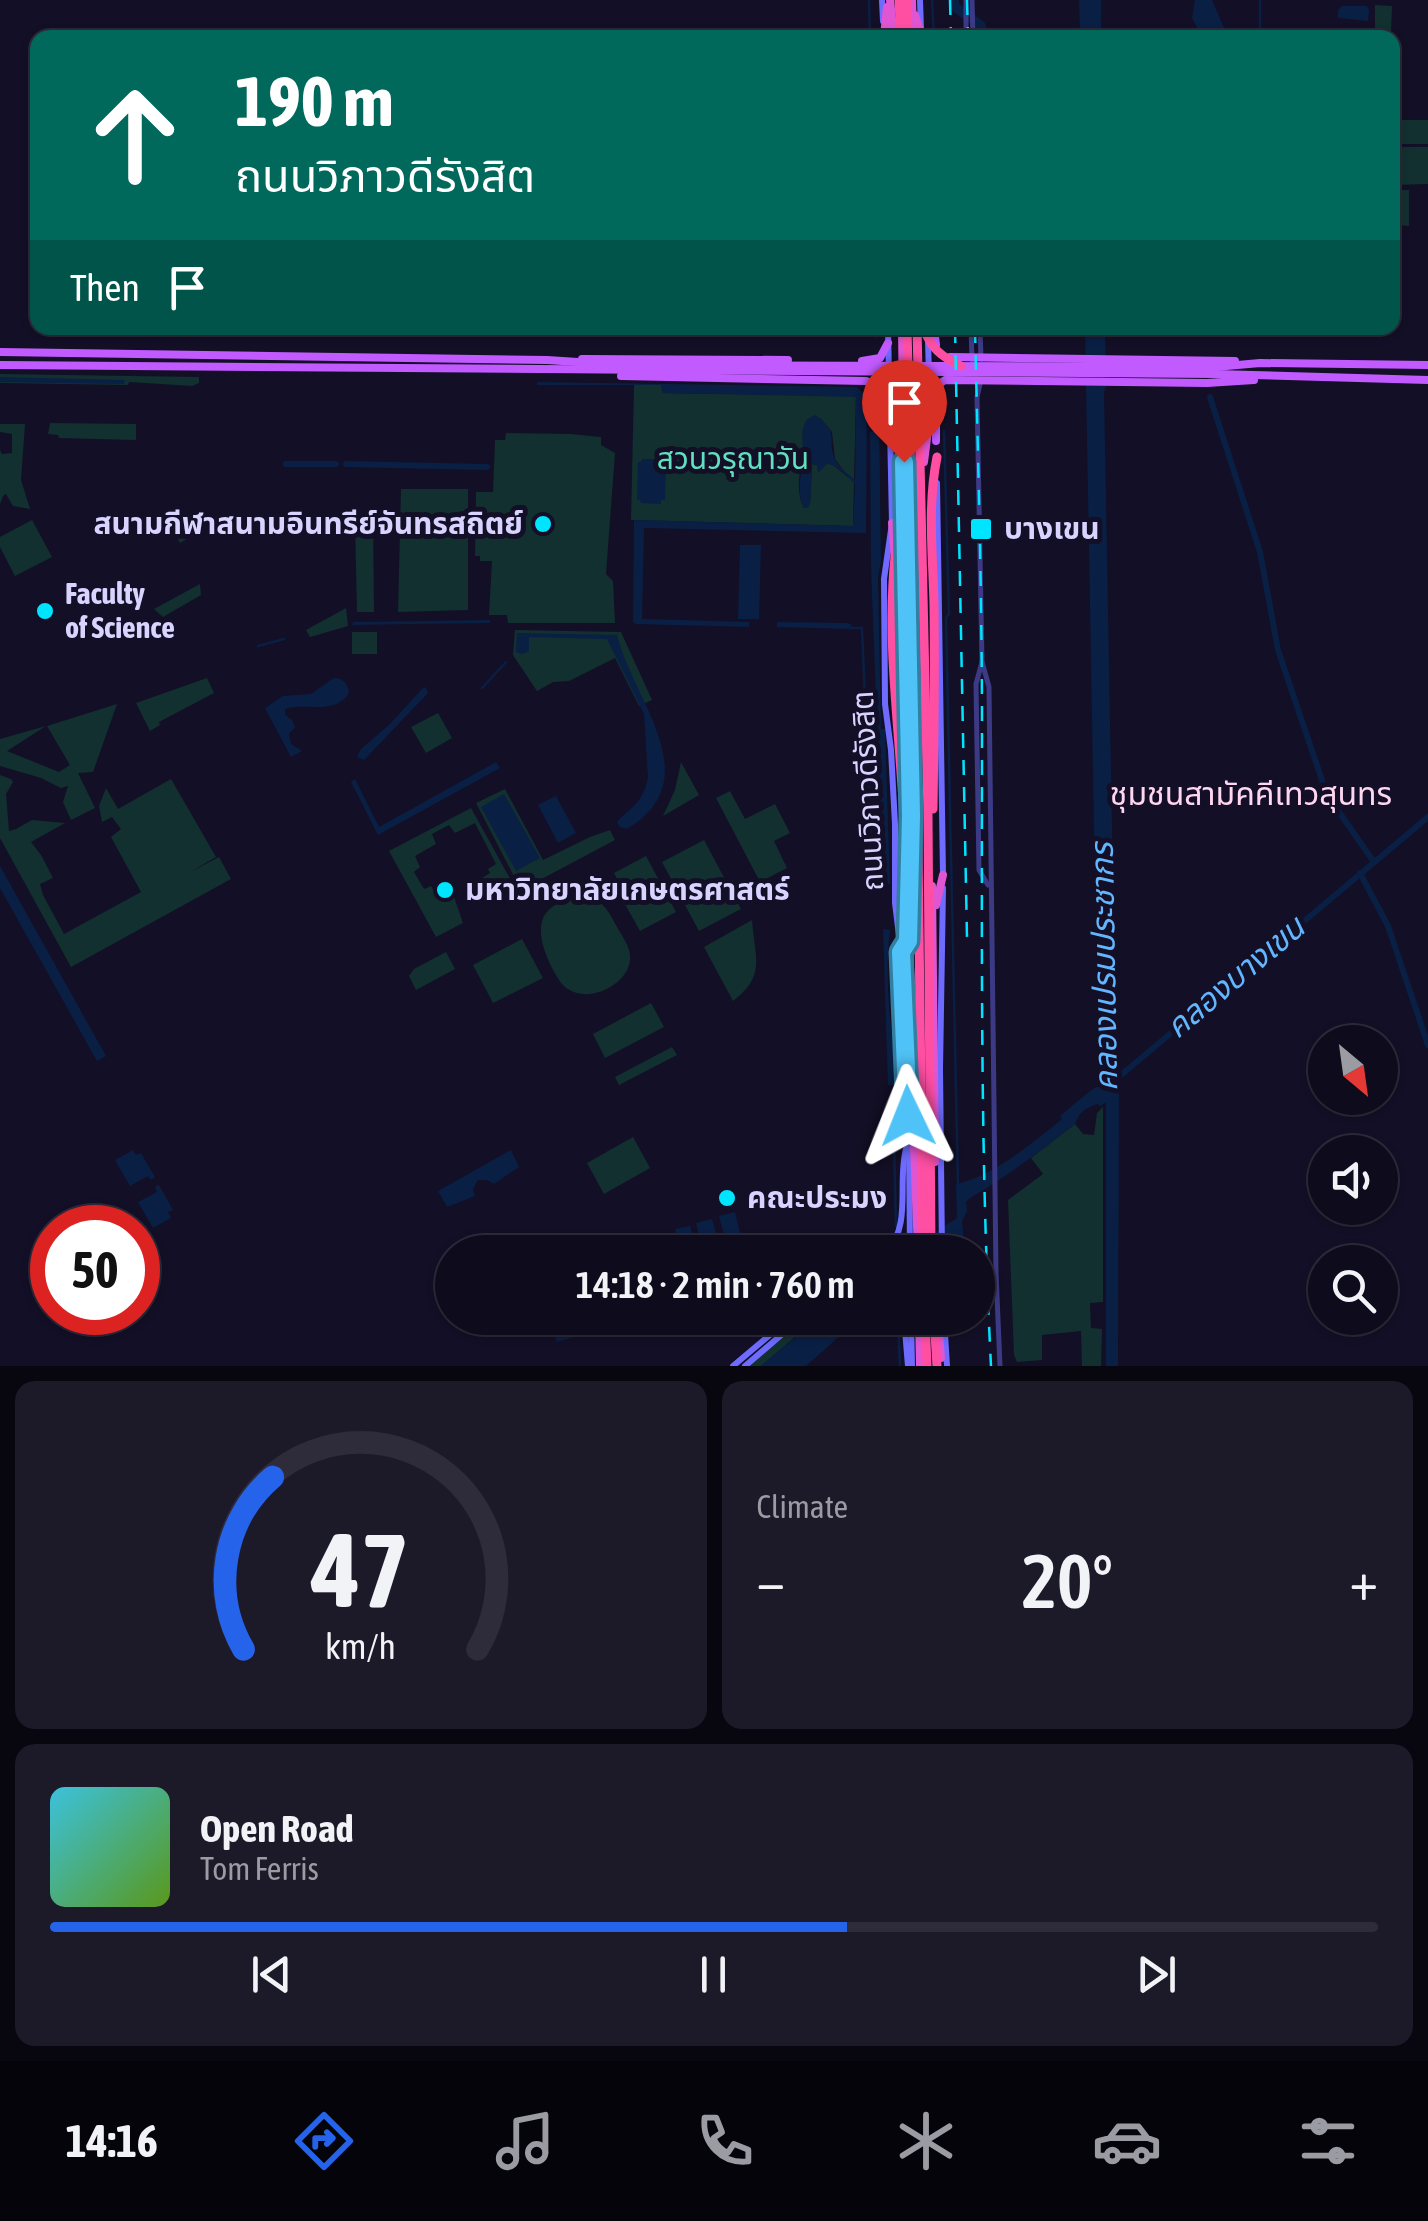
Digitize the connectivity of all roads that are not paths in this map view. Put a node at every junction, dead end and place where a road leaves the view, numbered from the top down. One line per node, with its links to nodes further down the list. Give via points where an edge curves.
1 (887, 0): 4 (highway); 5 (highway)
2 (969, 0): 7 (street)
3 (910, 1): 6 (highway)
4 (885, 30)
5 (906, 30)
6 (910, 30)
7 (969, 30)
8 (888, 335): 18 (main road, ถนนวิภาวดีรังสิต)
9 (905, 335): 43 (highway, ถนนวิภาวดีรังสิต)
10 (905, 335): 50 (highway)
11 (925, 335): 36 (main road, ถนนวิภาวดีรังสิต)
12 (925, 335): 39 (highway, ถนนวิภาวดีรังสิต)
13 (925, 335): 49 (highway)
14 (928, 335): 27 (highway, via 940,355)
15 (931, 335): 21 (main road, via 941,352)
16 (972, 335): 21 (street)
17 (979, 335): 21 (street)
18 (888, 343): 22 (main road, via 880,358); 35 (main road, ถนนวิภาวดีรังสิต)
19 (0, 352): 24 (main road)
20 (1016, 357): 21 (main road); 23 (main road); 34 (main road, via 1002,362 1003,377)
21 (976, 358): 31 (street)
22 (860, 361): 24 (main road, via 616,358); 33 (main road, via 872,368)
23 (1260, 363): 25 (main road); 29 (main road)
24 (547, 365): 26 (main road); 28 (main road); 33 (main road, via 600,376)
25 (1428, 365)
26 (0, 366)
27 (961, 366): 28 (main road); 29 (main road)
28 (624, 368): 29 (main road)
29 (1215, 371): 30 (main road)
30 (1273, 378): 32 (main road); 34 (main road)
31 (977, 380): 34 (main road); 37 (main road, via 936,386); 42 (street)
32 (1428, 380)
33 (866, 381): 35 (main road)
34 (1015, 381)
35 (890, 404): 40 (main road, ถนนวิภาวดีรังสิต)
36 (930, 415): 37 (main road, ถนนวิภาวดีรังสิต); 39 (highway)
37 (936, 441): 38 (main road, ถนนวิภาวดีรังสิต)
38 (936, 457): 44 (main road, ถนนวิภาวดีรังสิต); 49 (highway, via 930,542)
39 (924, 462): 46 (highway, ถนนวิภาวดีรังสิต, via 921,718)
40 (892, 522): 41 (highway); 48 (main road, ถนนวิภาวดีรังสิต, via 884,579 885,687)
41 (895, 557): 43 (highway); 50 (highway, via 894,662)
42 (982, 662): 45 (street, via 989,687); 45 (street, via 976,684 978,870)
43 (908, 724): 47 (highway, ถนนวิภาวดีรังสิต)
44 (943, 875): 46 (highway); 52 (main road, ถนนวิภาวดีรังสิต)
45 (990, 887): 70 (street)
46 (934, 915): 52 (highway, ถนนวิภาวดีรังสิต)
47 (908, 941): 48 (highway); 54 (highway, ถนนวิภาวดีรังสิต)
48 (901, 952): 51 (main road, ถนนวิภาวดีรังสิต)
49 (930, 1038): 57 (highway)
50 (918, 1047): 56 (highway)
51 (908, 1138): 53 (main road); 55 (main road, ถนนวิภาวดีรังสิต)
52 (938, 1220): 58 (highway, ถนนวิภาวดีรังสิต)
53 (898, 1235)
54 (914, 1235)
55 (914, 1235)
56 (920, 1235)
57 (937, 1235)
58 (938, 1235)
59 (770, 1335): 66 (main road)
60 (781, 1335): 67 (main road)
61 (907, 1335): 68 (main road, via 906,1357)
62 (920, 1335): 68 (highway)
63 (921, 1335): 68 (highway)
64 (940, 1335): 69 (highway)
65 (940, 1335): 69 (highway)
66 (733, 1366)
67 (745, 1366)
68 (917, 1366)
69 (942, 1366)
70 (1000, 1366)

